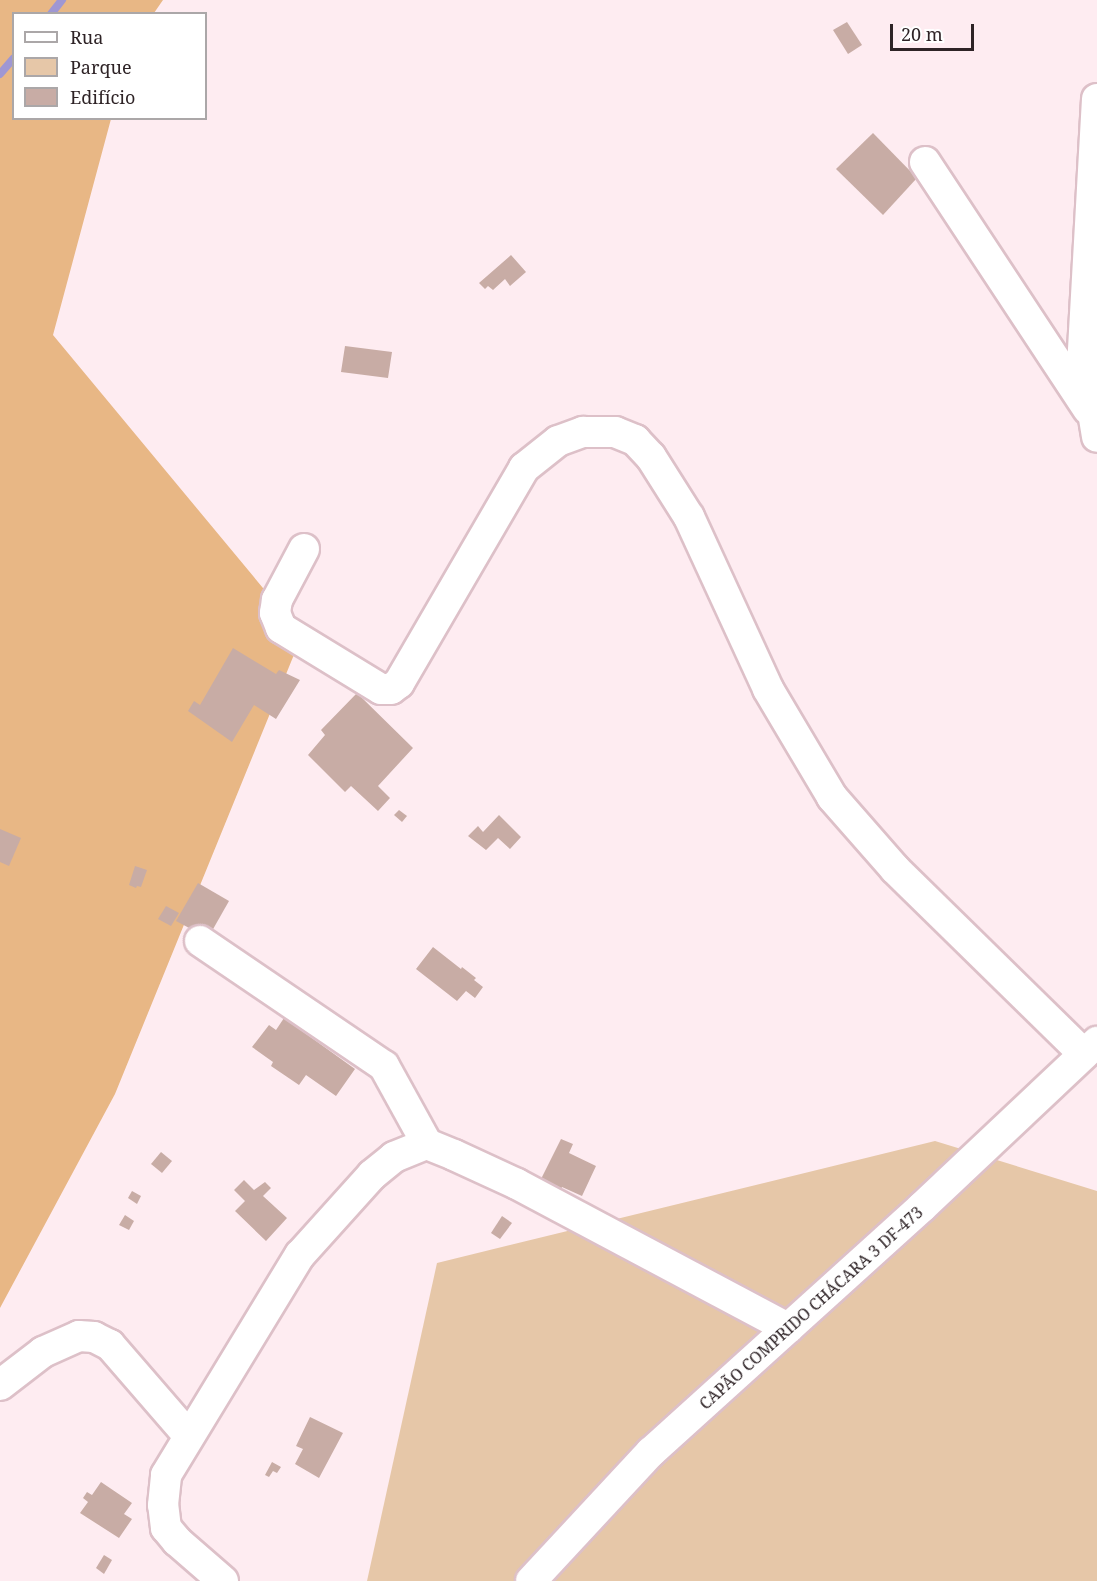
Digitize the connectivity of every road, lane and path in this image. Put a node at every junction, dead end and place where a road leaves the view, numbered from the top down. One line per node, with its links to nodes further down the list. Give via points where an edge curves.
1 (1097, 99): 3 (street, via 1083,352)
2 (924, 162): 3 (street)
3 (1095, 426)
4 (304, 549): 6 (street, via 277,600 275,613 280,628 381,689 391,689 399,683 524,468 558,441 583,432 615,432 635,440 651,457 689,517 768,689 832,797 895,869)
5 (200, 941): 7 (street, via 384,1066)
6 (1091, 1048): 8 (street, CAPÃO COMPRIDO CHÁCARA 3 DF-473)
7 (427, 1144): 8 (street, via 517,1184); 10 (street, via 394,1157 372,1175 300,1255)
8 (788, 1328): 12 (street, CAPÃO COMPRIDO CHÁCARA 3 DF-473, via 651,1452)
9 (0, 1385): 10 (street, via 43,1352 79,1336 94,1337 110,1345)
10 (188, 1435): 11 (street, via 166,1474 166,1528)
11 (223, 1581)
12 (531, 1581)

